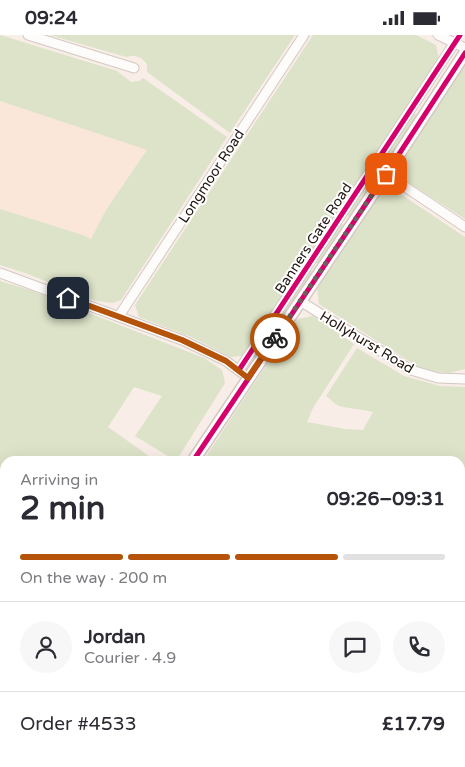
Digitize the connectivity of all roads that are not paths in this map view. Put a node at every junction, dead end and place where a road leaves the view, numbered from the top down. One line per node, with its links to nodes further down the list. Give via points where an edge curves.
1 (28, 35): 7 (street)
2 (304, 35): 12 (street, Longmoor Road)
3 (438, 35): 4 (street)
4 (455, 42): 5 (street); 13 (street, Banners Gate Road)
5 (465, 48)
6 (465, 53): 8 (street, Banners Gate Road)
7 (134, 68)
8 (386, 174): 9 (street); 11 (street, Banners Gate Road)
9 (465, 227)
10 (0, 273): 12 (street)
11 (300, 301): 13 (street, Banners Gate Road); 14 (street, Hollyhurst Road, via 411,370 438,378)
12 (119, 316): 13 (street, via 182,340 226,361)
13 (244, 374): 15 (street, Banners Gate Road, via 226,411)
14 (465, 379)
15 (195, 456)

